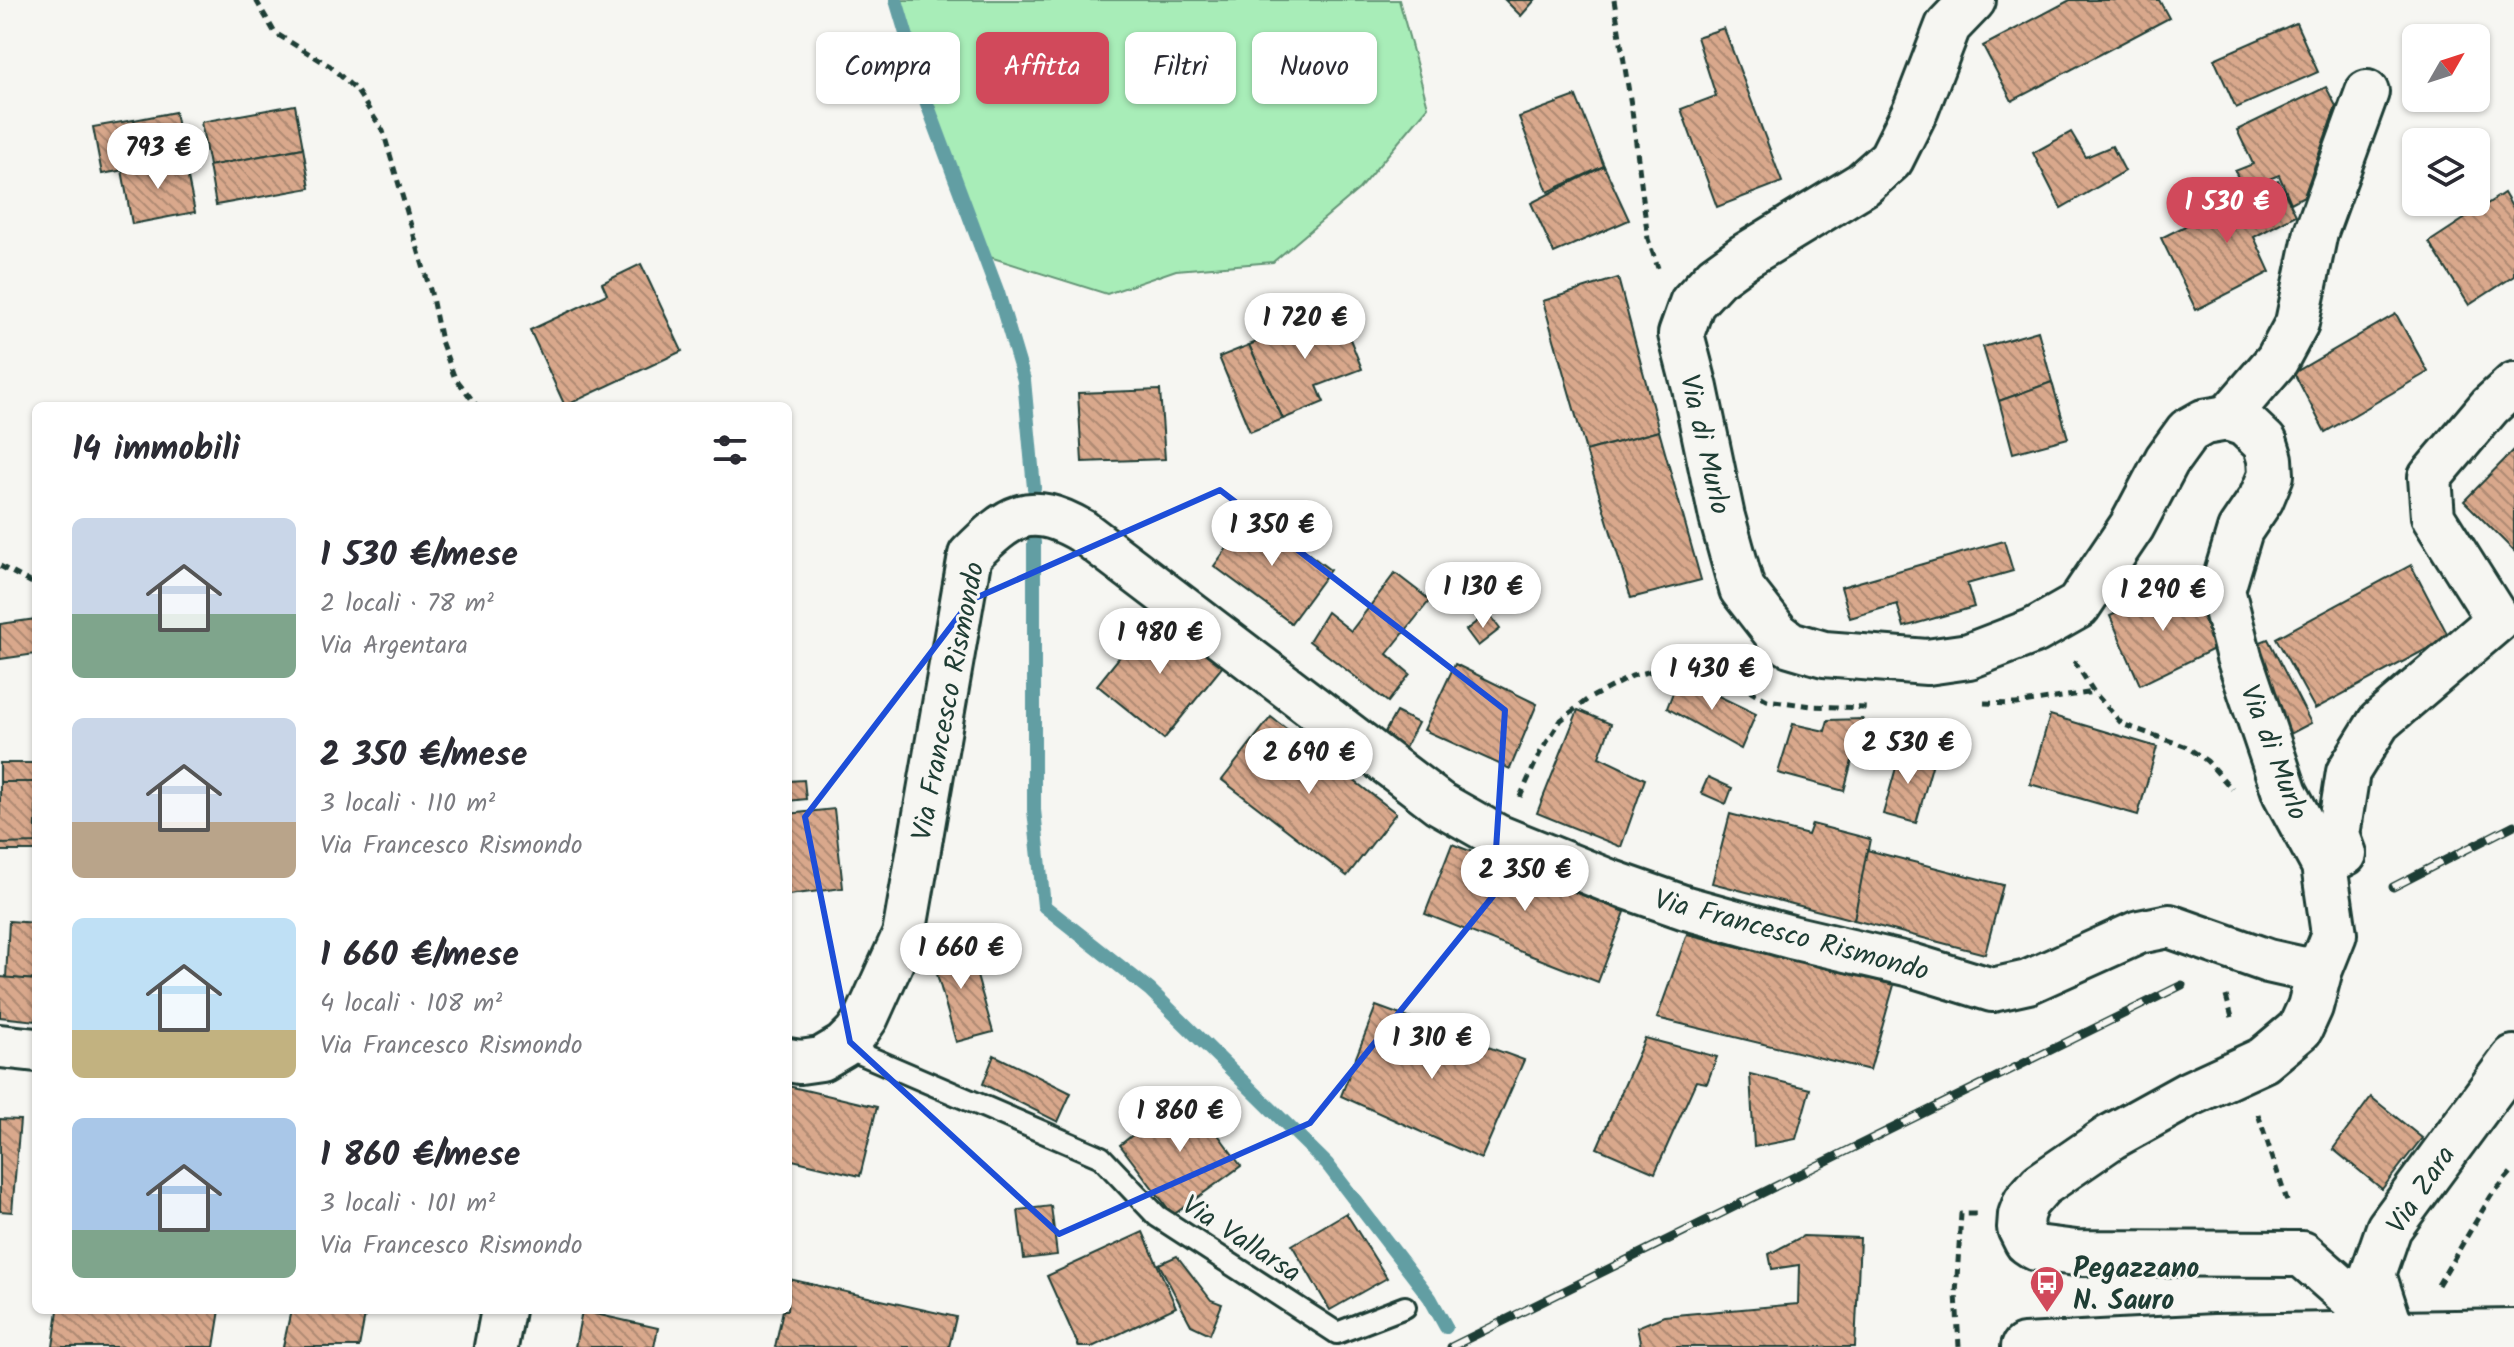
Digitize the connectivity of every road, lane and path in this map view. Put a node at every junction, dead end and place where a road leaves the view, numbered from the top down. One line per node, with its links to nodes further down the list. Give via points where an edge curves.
1 (256, 0): 7 (path, via 275,33 330,66 357,91 383,131 441,341 454,376)
2 (1614, 0): 5 (path, via 1648,239)
3 (1973, 0): 5 (street, via 1948,26 1891,159 1863,184 1716,277 1692,303)
4 (2367, 92): 8 (street, via 2316,232 2297,323 2277,360)
5 (1681, 334): 11 (street, Via di Murlo, via 1742,589 1790,644 1824,654 1927,662 1969,656)
6 (2514, 384): 15 (street, via 2430,477 2433,517 2498,620 2379,722 2348,772 2338,835 2345,854)
7 (474, 402)
8 (2227, 418): 11 (street, Via di Murlo, via 2188,431 2078,606); 15 (street, Via di Murlo, via 2245,424 2265,443 2271,475 2240,530 2222,590 2285,793)
9 (0, 566): 10 (path)
10 (32, 583)
11 (2055, 620): 13 (path, Via di Murlo, via 2079,671 2122,724 2187,747)
12 (1722, 675): 14 (path, via 1671,666 1632,676 1588,699 1561,720)
13 (2240, 798)
14 (1497, 836): 16 (street, Via Francesco Rismondo, via 1686,908 1992,990 2028,982 2151,928 2169,926); 19 (street, Via Francesco Rismondo, via 1439,803 1082,531 1063,520 1018,516 970,555 904,935 867,1017)
15 (2324, 865): 17 (street, Via di Murlo, via 2334,934)
16 (2209, 939): 17 (street, Via Francesco Rismondo, via 2268,961); 23 (path, via 2238,1037)
17 (2320, 969): 23 (street, via 2300,1029 2263,1060)
18 (0, 1046): 20 (street)
19 (843, 1046): 22 (street, Via Francesco Rismondo, via 821,1059); 27 (lane, Via Vallarsa, via 1101,1157 1157,1216 1337,1333)
20 (32, 1050)
21 (2514, 1058): 30 (street, Via Zara, via 2389,1228 2373,1274)
22 (792, 1061)
23 (2234, 1073): 25 (path, via 2235,1108 2254,1103); 25 (street, via 2111,1137 2041,1185 2026,1202 2020,1228 2036,1248 2076,1253)
24 (2514, 1169): 30 (path)
25 (2302, 1254): 30 (street)
26 (1956, 1294): 32 (path)
27 (1405, 1307)
28 (502, 1314): 31 (street)
29 (2514, 1332): 30 (street)
30 (2400, 1334): 33 (street)
31 (496, 1347)
32 (1959, 1347)
33 (2024, 1347)

